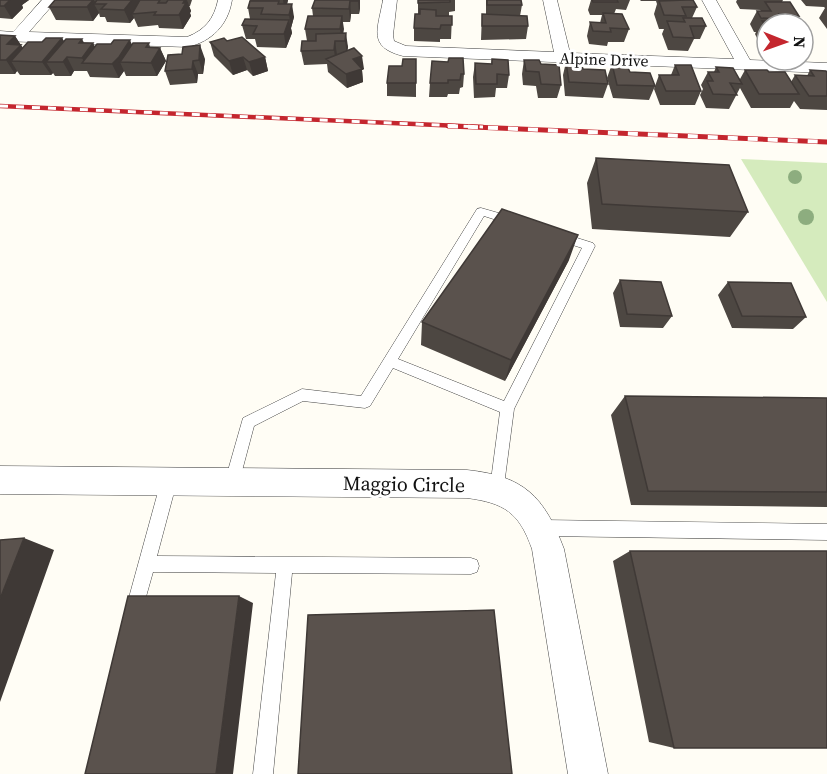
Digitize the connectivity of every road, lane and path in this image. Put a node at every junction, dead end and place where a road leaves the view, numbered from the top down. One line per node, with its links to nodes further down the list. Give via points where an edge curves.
1 (50, 0): 7 (street)
2 (225, 0): 7 (street, via 217,24 208,34 188,42)
3 (390, 0): 8 (street, Alpine Drive, via 386,40 391,47 403,51)
4 (549, 0): 8 (street)
5 (709, 0): 9 (street)
6 (0, 36): 7 (street)
7 (17, 37)
8 (563, 58): 9 (street, Alpine Drive)
9 (745, 65): 10 (street, Alpine Drive)
10 (827, 68)
11 (525, 225): 13 (lane, via 481,212)
12 (546, 232): 14 (lane, via 589,246)
13 (390, 361): 14 (lane); 17 (lane, via 365,402 302,395 249,422)
14 (507, 409): 18 (lane)
15 (0, 480): 16 (street, Maggio Circle)
16 (169, 481): 17 (street, Maggio Circle); 21 (lane)
17 (233, 481): 18 (street, Maggio Circle, via 467,484)
18 (498, 488): 19 (street, Maggio Circle, via 524,505)
19 (542, 528): 20 (lane); 26 (street, Maggio Circle)
20 (827, 532)
21 (147, 564): 22 (lane); 24 (lane)
22 (285, 565): 23 (lane); 25 (lane)
23 (471, 566)
24 (129, 634)
25 (263, 774)
26 (588, 774)

